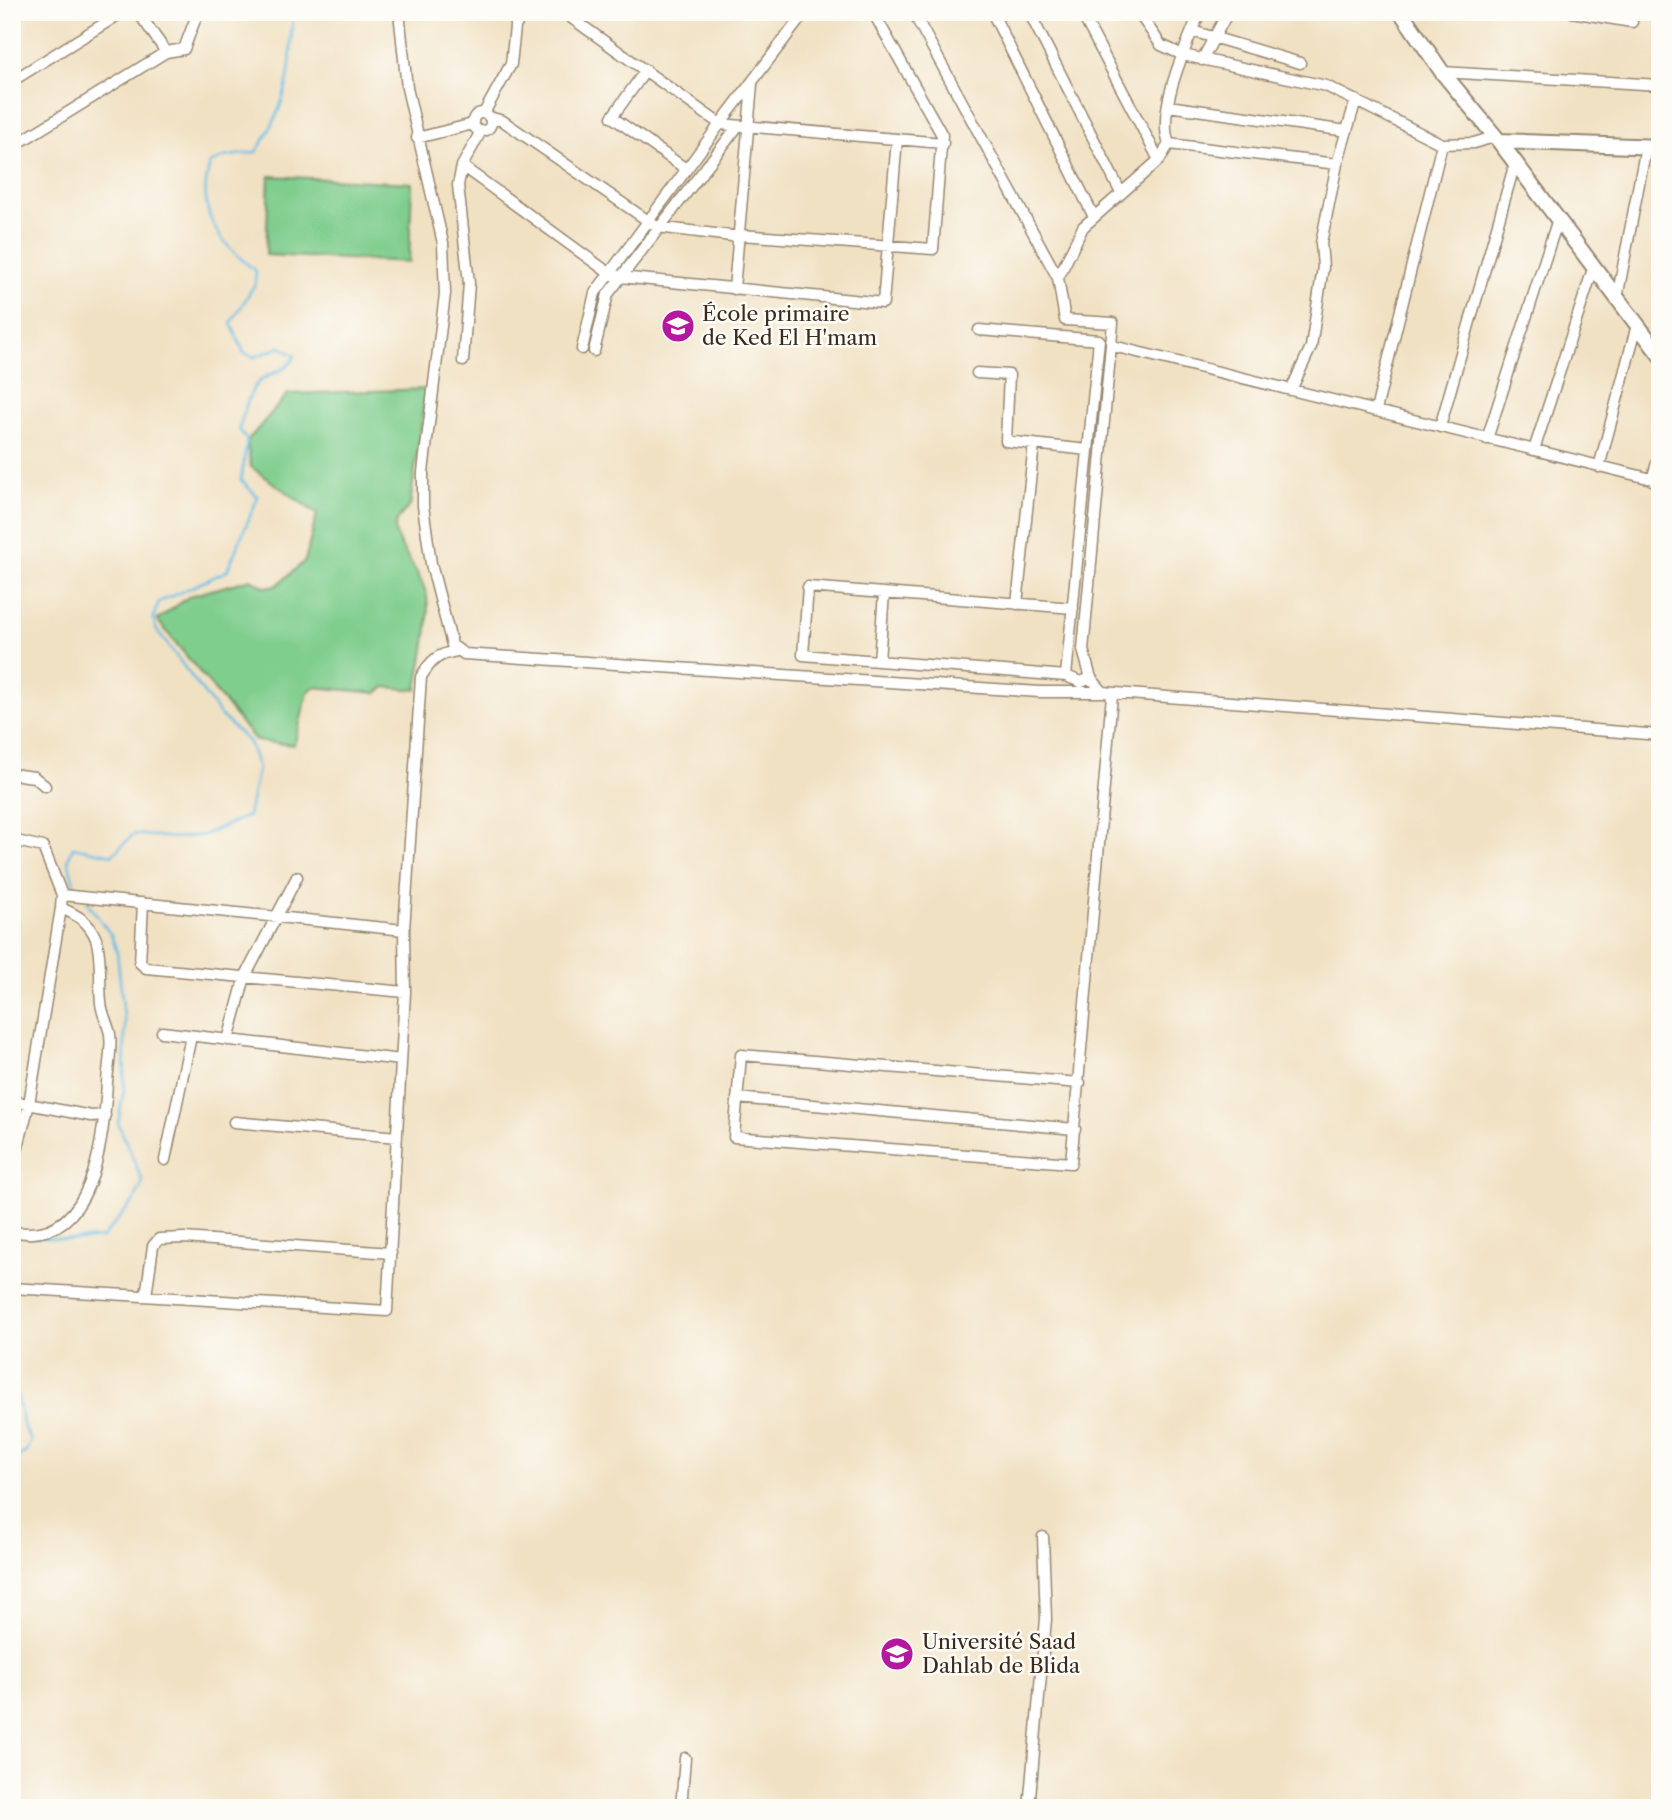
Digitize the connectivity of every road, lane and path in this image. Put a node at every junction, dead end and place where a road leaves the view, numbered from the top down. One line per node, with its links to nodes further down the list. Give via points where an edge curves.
1 (123, 12): 27 (street)
2 (138, 12): 21 (street)
3 (198, 12): 21 (street, via 184,49)
4 (399, 12): 37 (street)
5 (523, 12): 32 (street, via 515,27 511,64)
6 (563, 12): 25 (street)
7 (805, 12): 28 (street)
8 (873, 12): 40 (street)
9 (913, 12): 59 (street)
10 (992, 12): 51 (street)
11 (1029, 12): 50 (street)
12 (1081, 12): 45 (street)
13 (1138, 12): 22 (street, via 1161,45)
14 (1200, 12): 19 (street)
15 (1228, 12): 20 (street)
16 (1401, 12): 26 (street)
17 (1572, 12): 18 (street)
18 (1632, 22)
19 (1192, 31): 20 (street); 22 (street)
20 (1214, 37): 23 (street); 24 (street)
21 (166, 52): 43 (street)
22 (1183, 55): 23 (street); 31 (street)
23 (1202, 60): 30 (street, via 1326,86)
24 (1300, 63)
25 (646, 70): 33 (street); 49 (street, via 612,117)
26 (1442, 72): 29 (street); 39 (street)
27 (12, 81)
28 (753, 82): 33 (street); 34 (street)
29 (1660, 85)
30 (1356, 100): 36 (street); 42 (street)
31 (1168, 106): 36 (street); 41 (street, via 1164,121)
32 (487, 115): 35 (street, via 475,115); 35 (street, via 490,126); 53 (street, via 503,121)
33 (720, 124): 34 (street); 49 (street)
34 (743, 126): 38 (street); 53 (street); 54 (street)
35 (477, 127): 37 (street); 48 (street)
36 (1347, 131): 47 (street)
37 (417, 138): 83 (street, via 436,205 446,279 423,472 424,506 431,564)
38 (897, 139): 40 (street); 55 (street)
39 (1496, 139): 42 (street); 44 (street); 46 (street)
40 (943, 143): 55 (street, via 933,249)
41 (1169, 144): 45 (street); 47 (street)
42 (1442, 144): 71 (street)
43 (12, 147)
44 (1653, 147): 61 (street)
45 (1159, 160): 50 (street)
46 (1515, 163): 52 (street); 72 (street)
47 (1337, 164): 70 (street, via 1321,243 1323,267 1311,347)
48 (462, 166): 57 (street); 68 (street, via 458,185 469,283)
49 (686, 169): 53 (street)
50 (1121, 192): 51 (street)
51 (1094, 217): 59 (street, via 1083,227)
52 (1558, 219): 56 (street); 73 (street)
53 (652, 225): 54 (street); 57 (street); 58 (street)
54 (740, 236): 55 (street); 60 (street)
55 (888, 246): 60 (street, via 883,303)
56 (1594, 266): 61 (street); 76 (street)
57 (609, 273): 58 (street); 65 (street, via 595,293)
58 (620, 277): 60 (street); 66 (street, via 608,294)
59 (1058, 278): 64 (street, via 1065,320 1113,323)
60 (734, 289)
61 (1617, 298): 62 (street)
62 (1637, 325): 67 (street); 78 (street)
63 (979, 330): 75 (street, via 1099,340)
64 (1113, 346): 70 (street); 86 (street)
65 (582, 349)
66 (594, 351)
67 (1660, 355)
68 (463, 361)
69 (977, 373): 74 (street, via 1009,375 1006,441)
70 (1291, 390): 71 (street)
71 (1376, 410): 72 (street)
72 (1440, 427): 73 (street)
73 (1488, 439): 76 (street)
74 (1034, 444): 75 (street); 81 (street)
75 (1088, 450): 82 (street)
76 (1534, 450): 78 (street)
77 (1660, 452): 79 (street)
78 (1599, 467): 79 (street)
79 (1656, 481)
80 (884, 593): 81 (street); 84 (street); 84 (street, via 808,587 803,654)
81 (1017, 604): 82 (street)
82 (1073, 608): 85 (street)
83 (457, 651): 86 (street, via 930,685); 97 (street, via 440,654 421,677)
84 (879, 661): 85 (street)
85 (1066, 676): 86 (street)
86 (1083, 684): 87 (street); 87 (street)
87 (1107, 694): 88 (street); 104 (street)
88 (1660, 735)
89 (12, 774): 90 (street, via 34,777)
90 (45, 786)
91 (12, 840): 93 (street, via 43,847)
92 (297, 877): 96 (street)
93 (62, 895): 94 (street); 95 (street)
94 (143, 903): 96 (street); 98 (street, via 142,966)
95 (61, 908): 107 (street); 108 (street, via 84,919 96,940 102,1007 110,1036)
96 (277, 917): 97 (street); 98 (street)
97 (404, 930): 99 (street)
98 (244, 977): 99 (street); 102 (street)
99 (405, 992): 103 (street)
100 (162, 1032): 101 (street)
101 (191, 1035): 102 (street); 112 (street)
102 (228, 1040): 103 (street)
103 (401, 1060): 111 (street)
104 (1080, 1083): 105 (street, via 741,1055); 110 (street)
105 (737, 1098): 110 (street); 110 (street, via 734,1137 1071,1163)
106 (12, 1101): 107 (street)
107 (29, 1104): 108 (street); 113 (street)
108 (105, 1115): 114 (street, via 94,1172 78,1209 43,1232)
109 (234, 1122): 111 (street)
110 (1075, 1129)
111 (397, 1137): 115 (street)
112 (165, 1160)
113 (12, 1170)
114 (12, 1231)
115 (391, 1253): 117 (street, via 159,1239 153,1247); 117 (street, via 387,1311)
116 (12, 1288): 117 (street)
117 (146, 1296)
118 (1043, 1537): 121 (street, via 1046,1619)
119 (685, 1758): 120 (street)
120 (681, 1808)
121 (1029, 1808)

